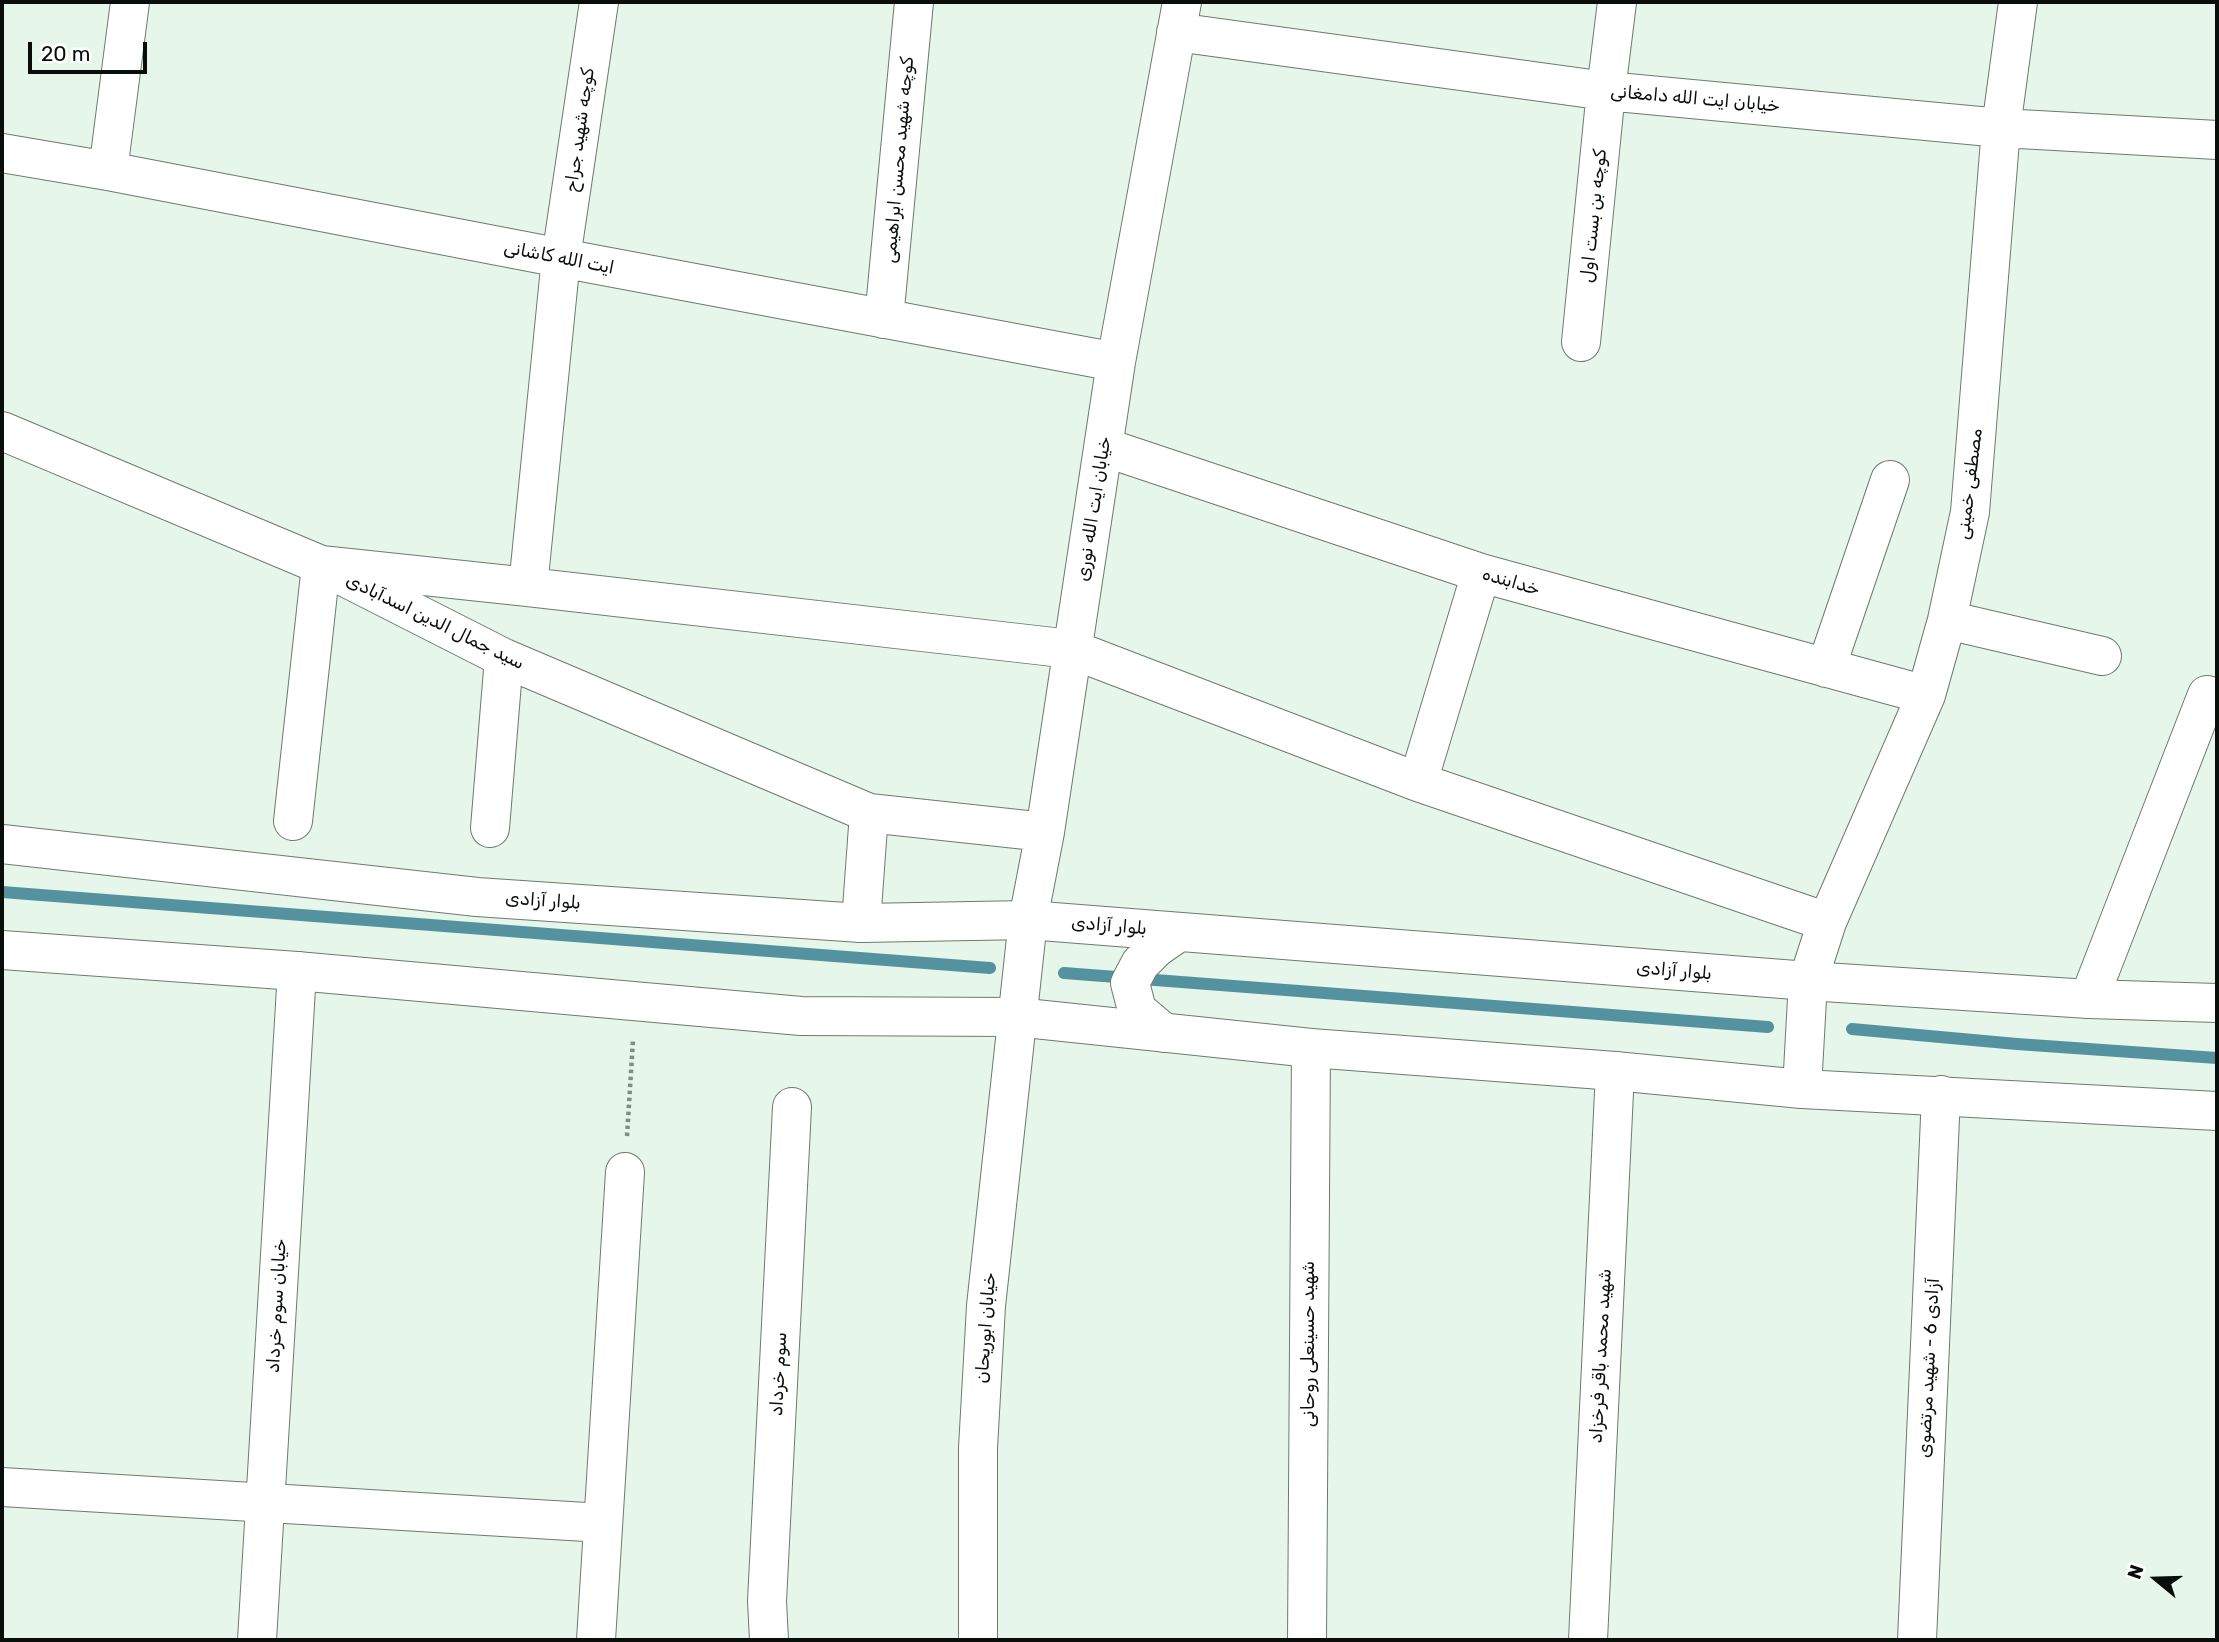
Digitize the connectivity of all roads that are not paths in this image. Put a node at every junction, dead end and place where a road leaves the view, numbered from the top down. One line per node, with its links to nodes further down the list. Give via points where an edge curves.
1 (131, 2): 11 (street)
2 (599, 2): 12 (street, کوچه شهید جراح)
3 (914, 2): 13 (street, کوچه شهید محسن ابراهیمی)
4 (1617, 2): 7 (street, کوچه بن بست اول)
5 (2018, 2): 8 (street, مصطفی خمینی)
6 (1179, 17): 7 (street, خیابان ایت الله دامغانی); 15 (street, خیابان ایت الله نوری)
7 (1606, 91): 8 (street, خیابان ایت الله دامغانی); 14 (street, کوچه بن بست اول)
8 (2001, 128): 9 (street, خیابان ایت الله دامغانی); 22 (street, مصطفی خمینی, via 1970,512)
9 (2217, 140)
10 (2, 153): 11 (street, ایت الله کاشانی)
11 (108, 171): 12 (street, ایت الله کاشانی)
12 (561, 258): 13 (street, ایت الله کاشانی); 21 (street, کوچه شهید جراح)
13 (884, 319): 15 (street, ایت الله کاشانی)
14 (1581, 342)
15 (1116, 362): 17 (street, خیابان ایت الله نوری)
16 (2, 432): 19 (street, سید جمال الدین اسدآبادی)
17 (1104, 447): 20 (street, خدابنده); 23 (street, خیابان ایت الله نوری)
18 (1890, 480): 26 (street)
19 (321, 565): 21 (street); 25 (street, سید جمال الدین اسدآبادی); 31 (street)
20 (1481, 573): 26 (street, خدابنده); 29 (street)
21 (528, 587): 23 (street)
22 (1947, 620): 24 (street); 27 (street, مصطفی خمینی)
23 (1071, 649): 29 (street); 33 (street, خیابان ایت الله نوری)
24 (2102, 656)
25 (504, 658): 30 (street, سید جمال الدین اسدآبادی); 32 (street)
26 (1826, 668): 27 (street, خدابنده)
27 (1926, 695): 36 (street, مصطفی خمینی)
28 (2207, 695): 42 (street)
29 (1418, 782): 36 (street)
30 (869, 813): 33 (street, سید جمال الدین اسدآبادی); 37 (street)
31 (293, 821)
32 (490, 828)
33 (1045, 832): 35 (street, خیابان ایت الله نوری)
34 (2, 844): 37 (street, بلوار آزادی, via 477,897)
35 (1028, 920): 37 (street, بلوار آزادی); 38 (street, بلوار آزادی); 44 (street, خیابان ایت الله نوری)
36 (1828, 922): 41 (street, مصطفی خمینی)
37 (861, 923)
38 (1179, 932): 41 (street, بلوار آزادی); 45 (street, via 1140,964 1130,982 1137,1010)
39 (2, 950): 40 (street)
40 (297, 971): 44 (street, via 801,1016); 54 (street, خیابان سوم خرداد)
41 (1808, 981): 42 (street, بلوار آزادی); 48 (street, مصطفی خمینی)
42 (2089, 999): 43 (street, بلوار آزادی)
43 (2217, 1003)
44 (1016, 1017): 45 (street); 59 (street, خیابان ابوریحان, via 986,1306 978,1448)
45 (1164, 1033): 46 (street)
46 (1311, 1048): 47 (street); 60 (street, شهید حسینعلی روحانی)
47 (1615, 1071): 48 (street); 61 (street, شهید محمد باقر فرخزاد)
48 (1802, 1089): 49 (street)
49 (1941, 1095): 51 (street); 62 (street, آزادی 6 - شهید مرتضوی)
50 (792, 1108): 58 (street, سوم خرداد, via 767,1601)
51 (2217, 1111)
52 (625, 1172): 55 (street)
53 (2, 1488): 54 (street)
54 (265, 1503): 55 (street); 56 (street, خیابان سوم خرداد)
55 (603, 1523): 57 (street)
56 (257, 1640)
57 (596, 1640)
58 (769, 1640)
59 (978, 1640)
60 (1307, 1640)
61 (1588, 1640)
62 (1917, 1640)

